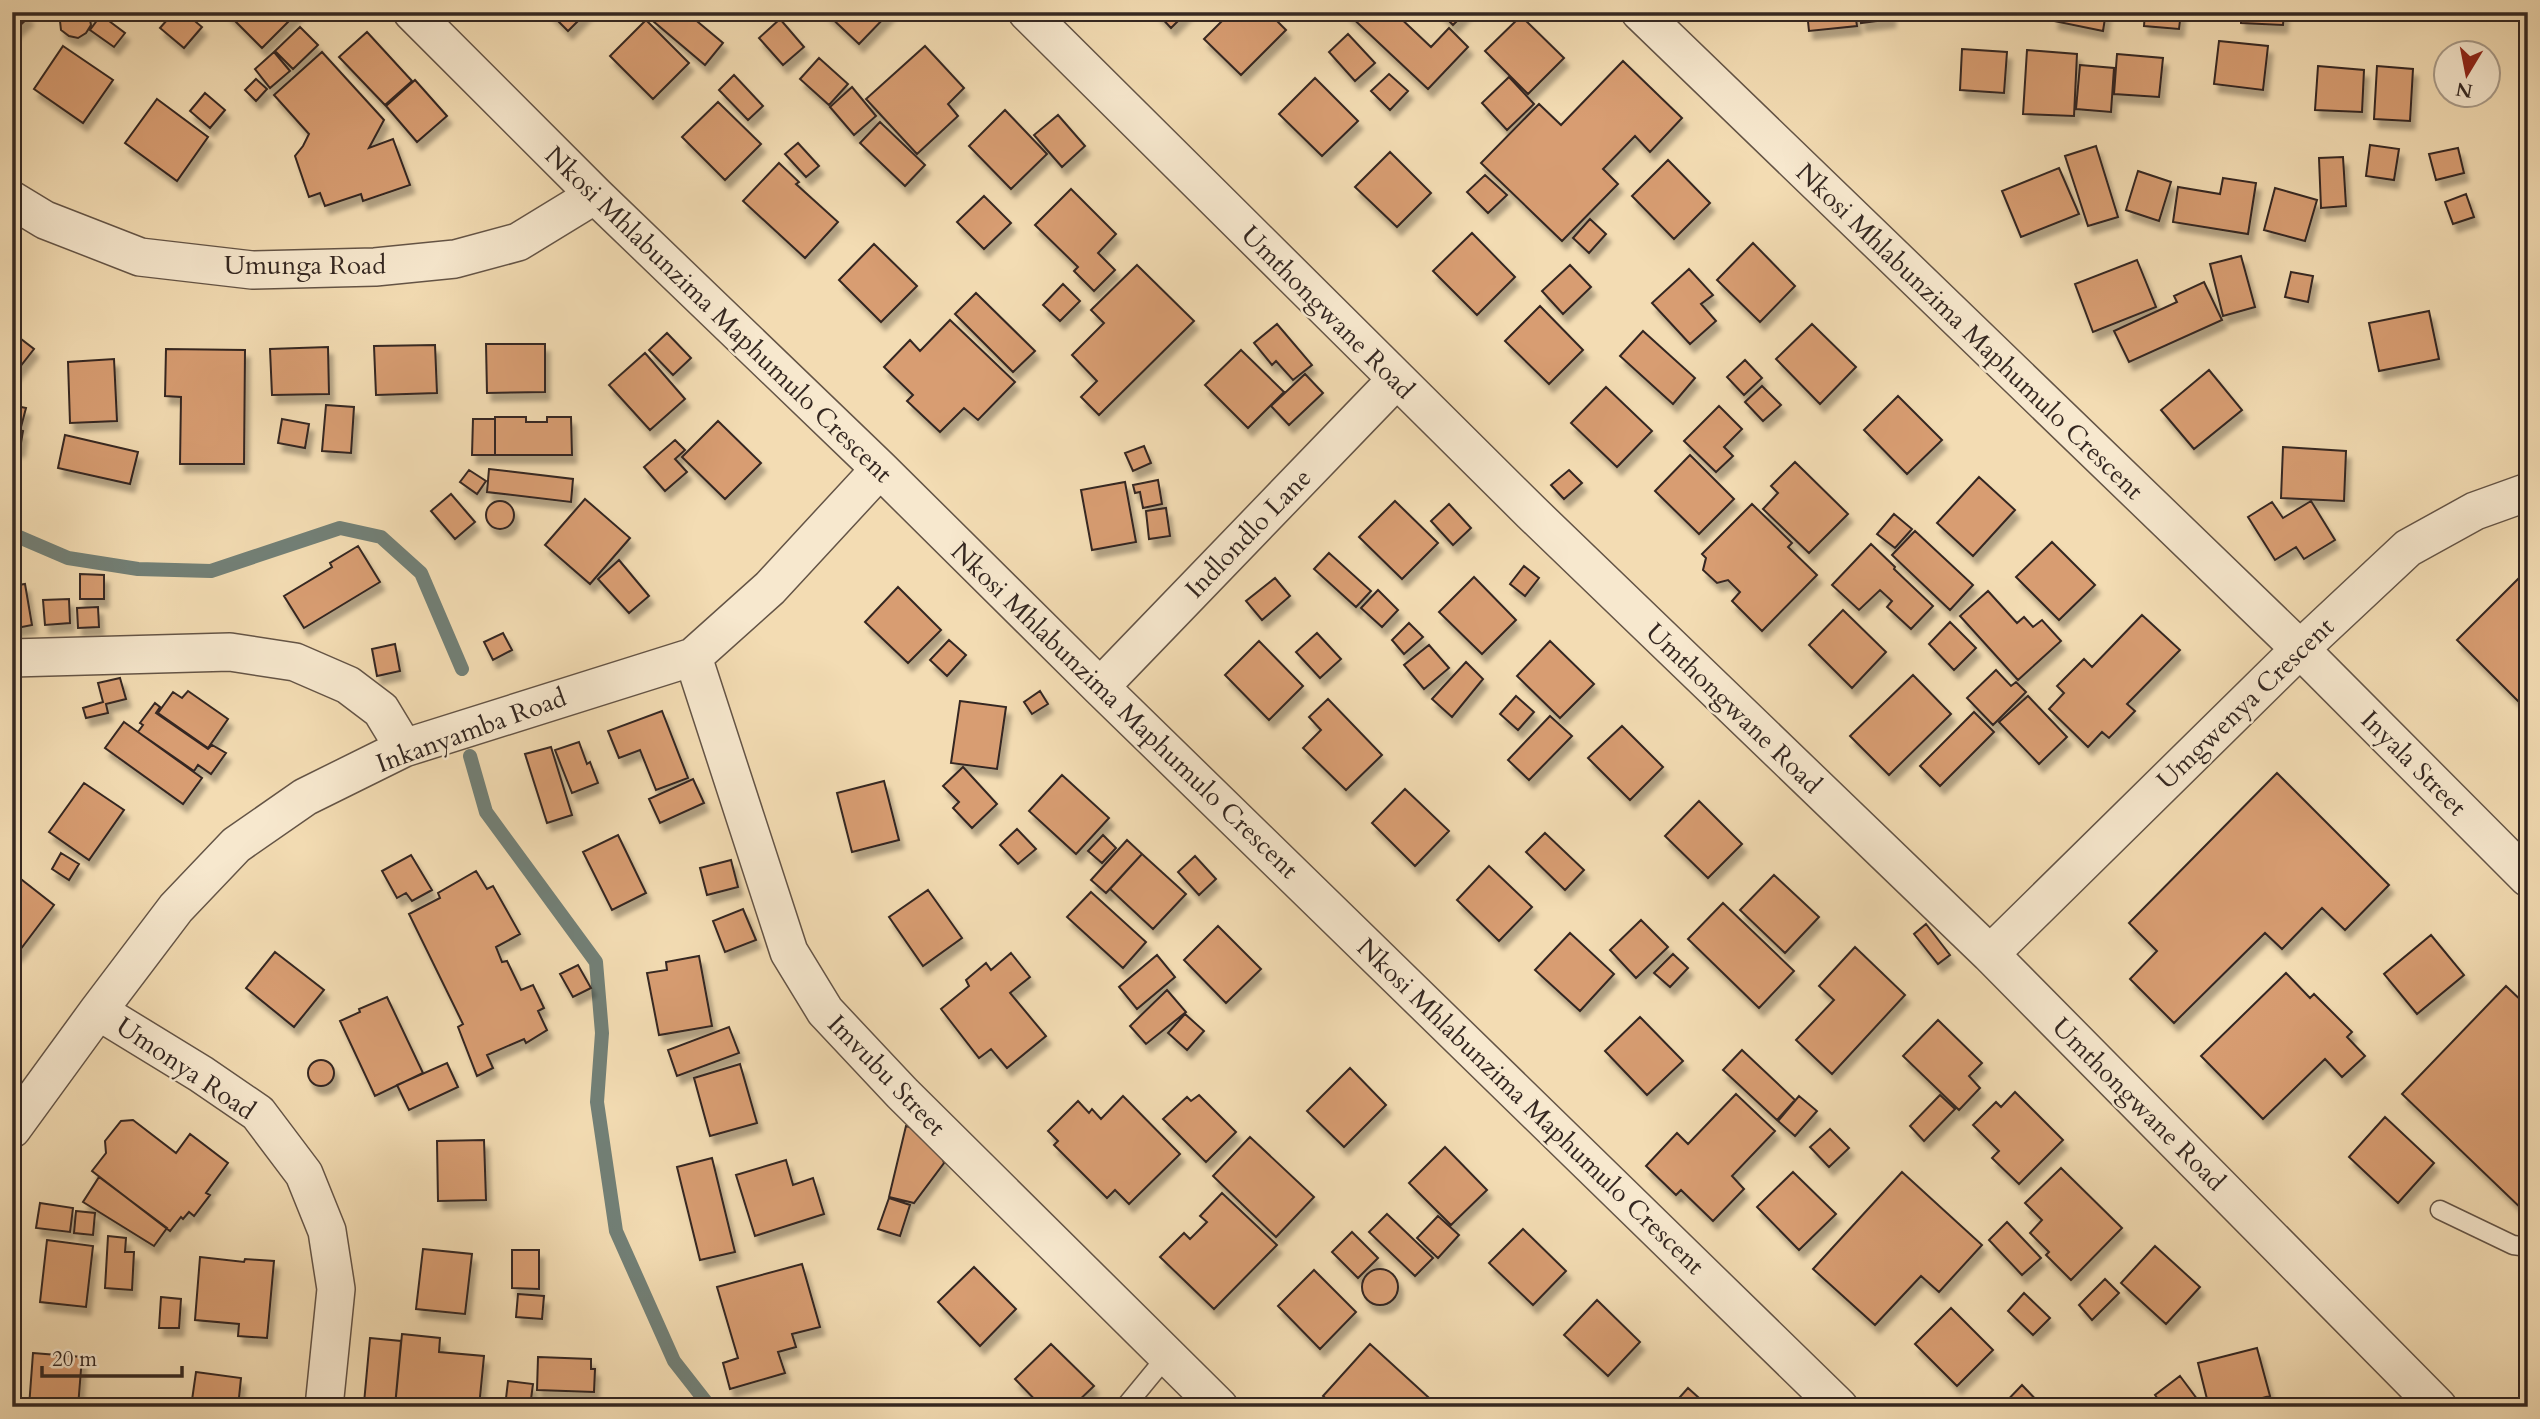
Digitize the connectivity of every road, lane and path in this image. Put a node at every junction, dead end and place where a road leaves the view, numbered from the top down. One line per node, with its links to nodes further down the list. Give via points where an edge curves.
1 (412, 12): 4 (street, Nkosi Mhlabunzima Maphumulo Crescent)
2 (1027, 12): 6 (street, Umthongwane Road)
3 (1640, 12): 9 (street, Nkosi Mhlabunzima Maphumulo Crescent)
4 (595, 195): 5 (street, Umunga Road, via 517,242 455,259 375,267 253,270 140,257 45,220); 7 (street, Nkosi Mhlabunzima Maphumulo Crescent)
5 (12, 200)
6 (1396, 380): 12 (street, Indlondlo Lane); 15 (street, Umthongwane Road)
7 (880, 469): 10 (street, Inkanyamba Road, via 770,588); 12 (street, Nkosi Mhlabunzima Maphumulo Crescent)
8 (2528, 492): 9 (street, Umgwenya Crescent, via 2475,511 2408,548)
9 (2300, 649): 14 (street, Inyala Street); 15 (street, Umgwenya Crescent)
10 (693, 657): 13 (street, Inkanyamba Road); 20 (street, Imvubu Street, via 789,952 825,1011)
11 (12, 658): 13 (street, via 230,652 295,662 348,685 381,710)
12 (1100, 687): 24 (street, Nkosi Mhlabunzima Maphumulo Crescent)
13 (404, 748): 16 (street, Inkanyamba Road, via 306,797 236,845 176,908)
14 (2528, 878)
15 (1990, 954): 25 (street, Umthongwane Road)
16 (98, 1010): 17 (street, Inkanyamba Road); 21 (street, Umonya Road, via 258,1113 304,1174 327,1231 336,1289)
17 (12, 1129)
18 (2440, 1210): 19 (lane, via 2513,1245)
19 (2528, 1247)
20 (1167, 1356): 22 (lane); 23 (street, Imvubu Street)
21 (324, 1407)
22 (1125, 1407)
23 (1219, 1407)
24 (1839, 1407)
25 (2438, 1407)

